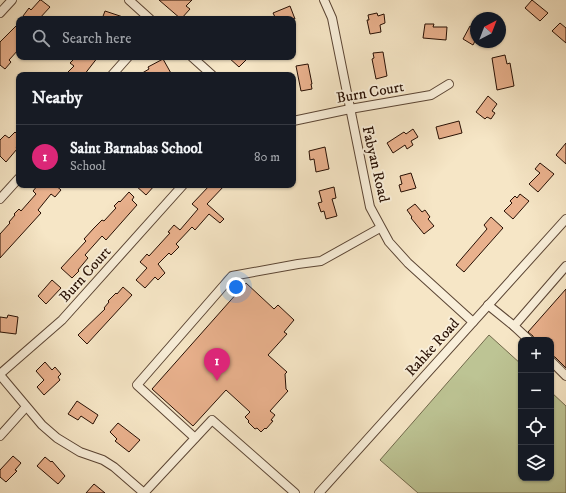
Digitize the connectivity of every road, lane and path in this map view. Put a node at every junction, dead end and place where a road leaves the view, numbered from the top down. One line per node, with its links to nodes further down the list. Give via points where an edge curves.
1 (12, 0): 4 (street)
2 (129, 0): 5 (street)
3 (324, 0): 11 (street, Fabyan Road, via 332,18)
4 (0, 13)
5 (147, 16)
6 (125, 60): 8 (street)
7 (195, 60): 9 (street)
8 (115, 72)
9 (209, 72)
10 (449, 84): 11 (street, Burn Court, via 431,95)
11 (350, 109): 12 (street, Burn Court); 17 (street, Fabyan Road, via 370,207)
12 (296, 120)
13 (16, 181): 15 (street)
14 (180, 188): 24 (street, Burn Court, via 62,320)
15 (0, 200)
16 (566, 219): 19 (street, Rahke Road)
17 (380, 228): 20 (street, Fabyan Road, via 408,263); 28 (street, via 321,261 232,276 136,385)
18 (566, 266): 21 (street)
19 (488, 305): 20 (street, Rahke Road); 21 (street)
20 (473, 322): 31 (street, Rahke Road)
21 (514, 326): 22 (street)
22 (526, 337)
23 (554, 364): 25 (street)
24 (0, 374): 26 (street)
25 (566, 376)
26 (26, 407): 27 (street); 29 (street, via 57,438 80,452 103,460)
27 (0, 436)
28 (195, 438): 29 (street); 30 (street, via 212,420)
29 (144, 493)
30 (295, 493)
31 (319, 493)

